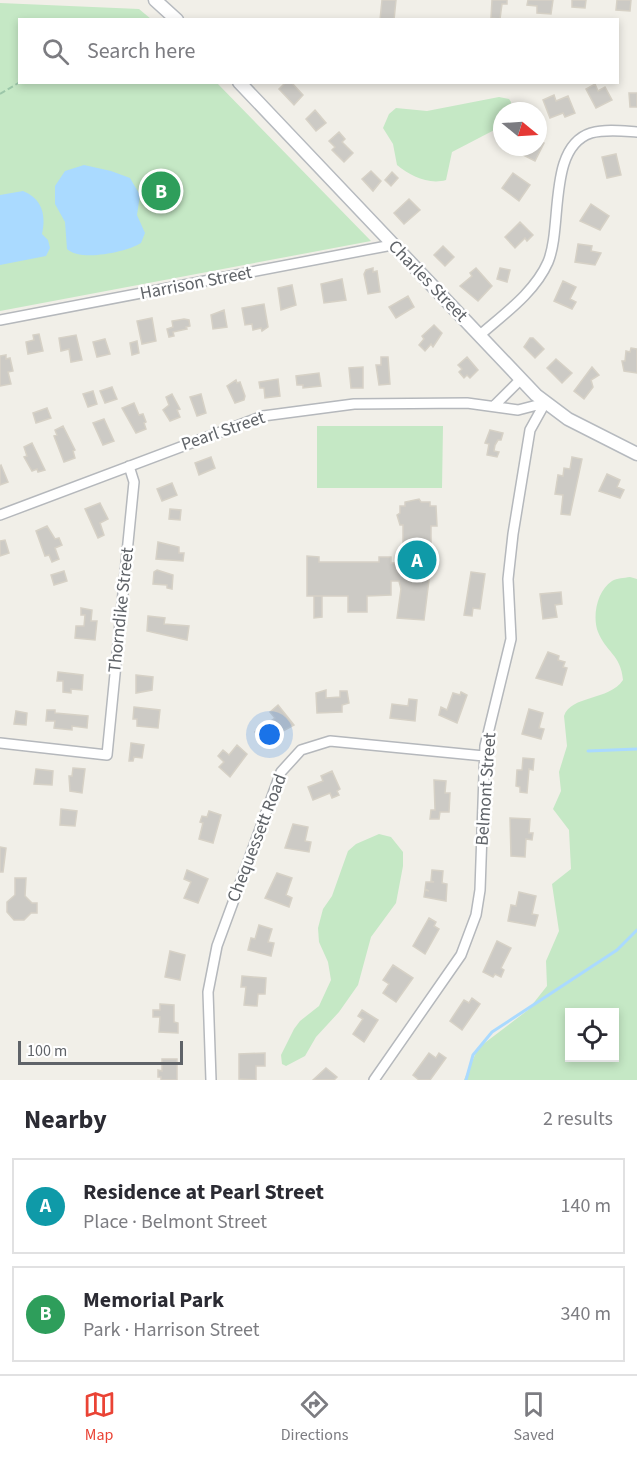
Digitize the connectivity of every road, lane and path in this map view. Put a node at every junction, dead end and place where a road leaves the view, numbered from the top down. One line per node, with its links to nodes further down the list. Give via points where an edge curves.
1 (155, 0): 2 (street)
2 (175, 18)
3 (18, 83): 5 (path)
4 (241, 84): 7 (street, Charles Street)
5 (0, 94)
6 (637, 132): 9 (street, via 594,132 572,148 562,169 554,244 543,273)
7 (393, 245): 8 (street, Harrison Street); 9 (street, Charles Street)
8 (0, 320)
9 (480, 335): 10 (street, Charles Street)
10 (521, 379): 11 (street, Charles Street); 12 (street)
11 (545, 403): 12 (street, Pearl Street, via 518,410); 13 (street, Charles Street, via 579,425); 17 (street, Belmont Street, via 530,430 520,484 509,568 510,645)
12 (494, 406): 14 (street, Pearl Street, via 374,403 271,414)
13 (634, 451)
14 (129, 466): 15 (street, Pearl Street); 16 (street, Thorndike Street, via 134,482 107,755)
15 (0, 515)
16 (0, 743)
17 (484, 756): 18 (street, Chequessett Road, via 330,741 306,747 286,763 213,960 207,1002); 19 (street, Belmont Street, via 480,890 470,935 451,970)
18 (211, 1080)
19 (374, 1080)

